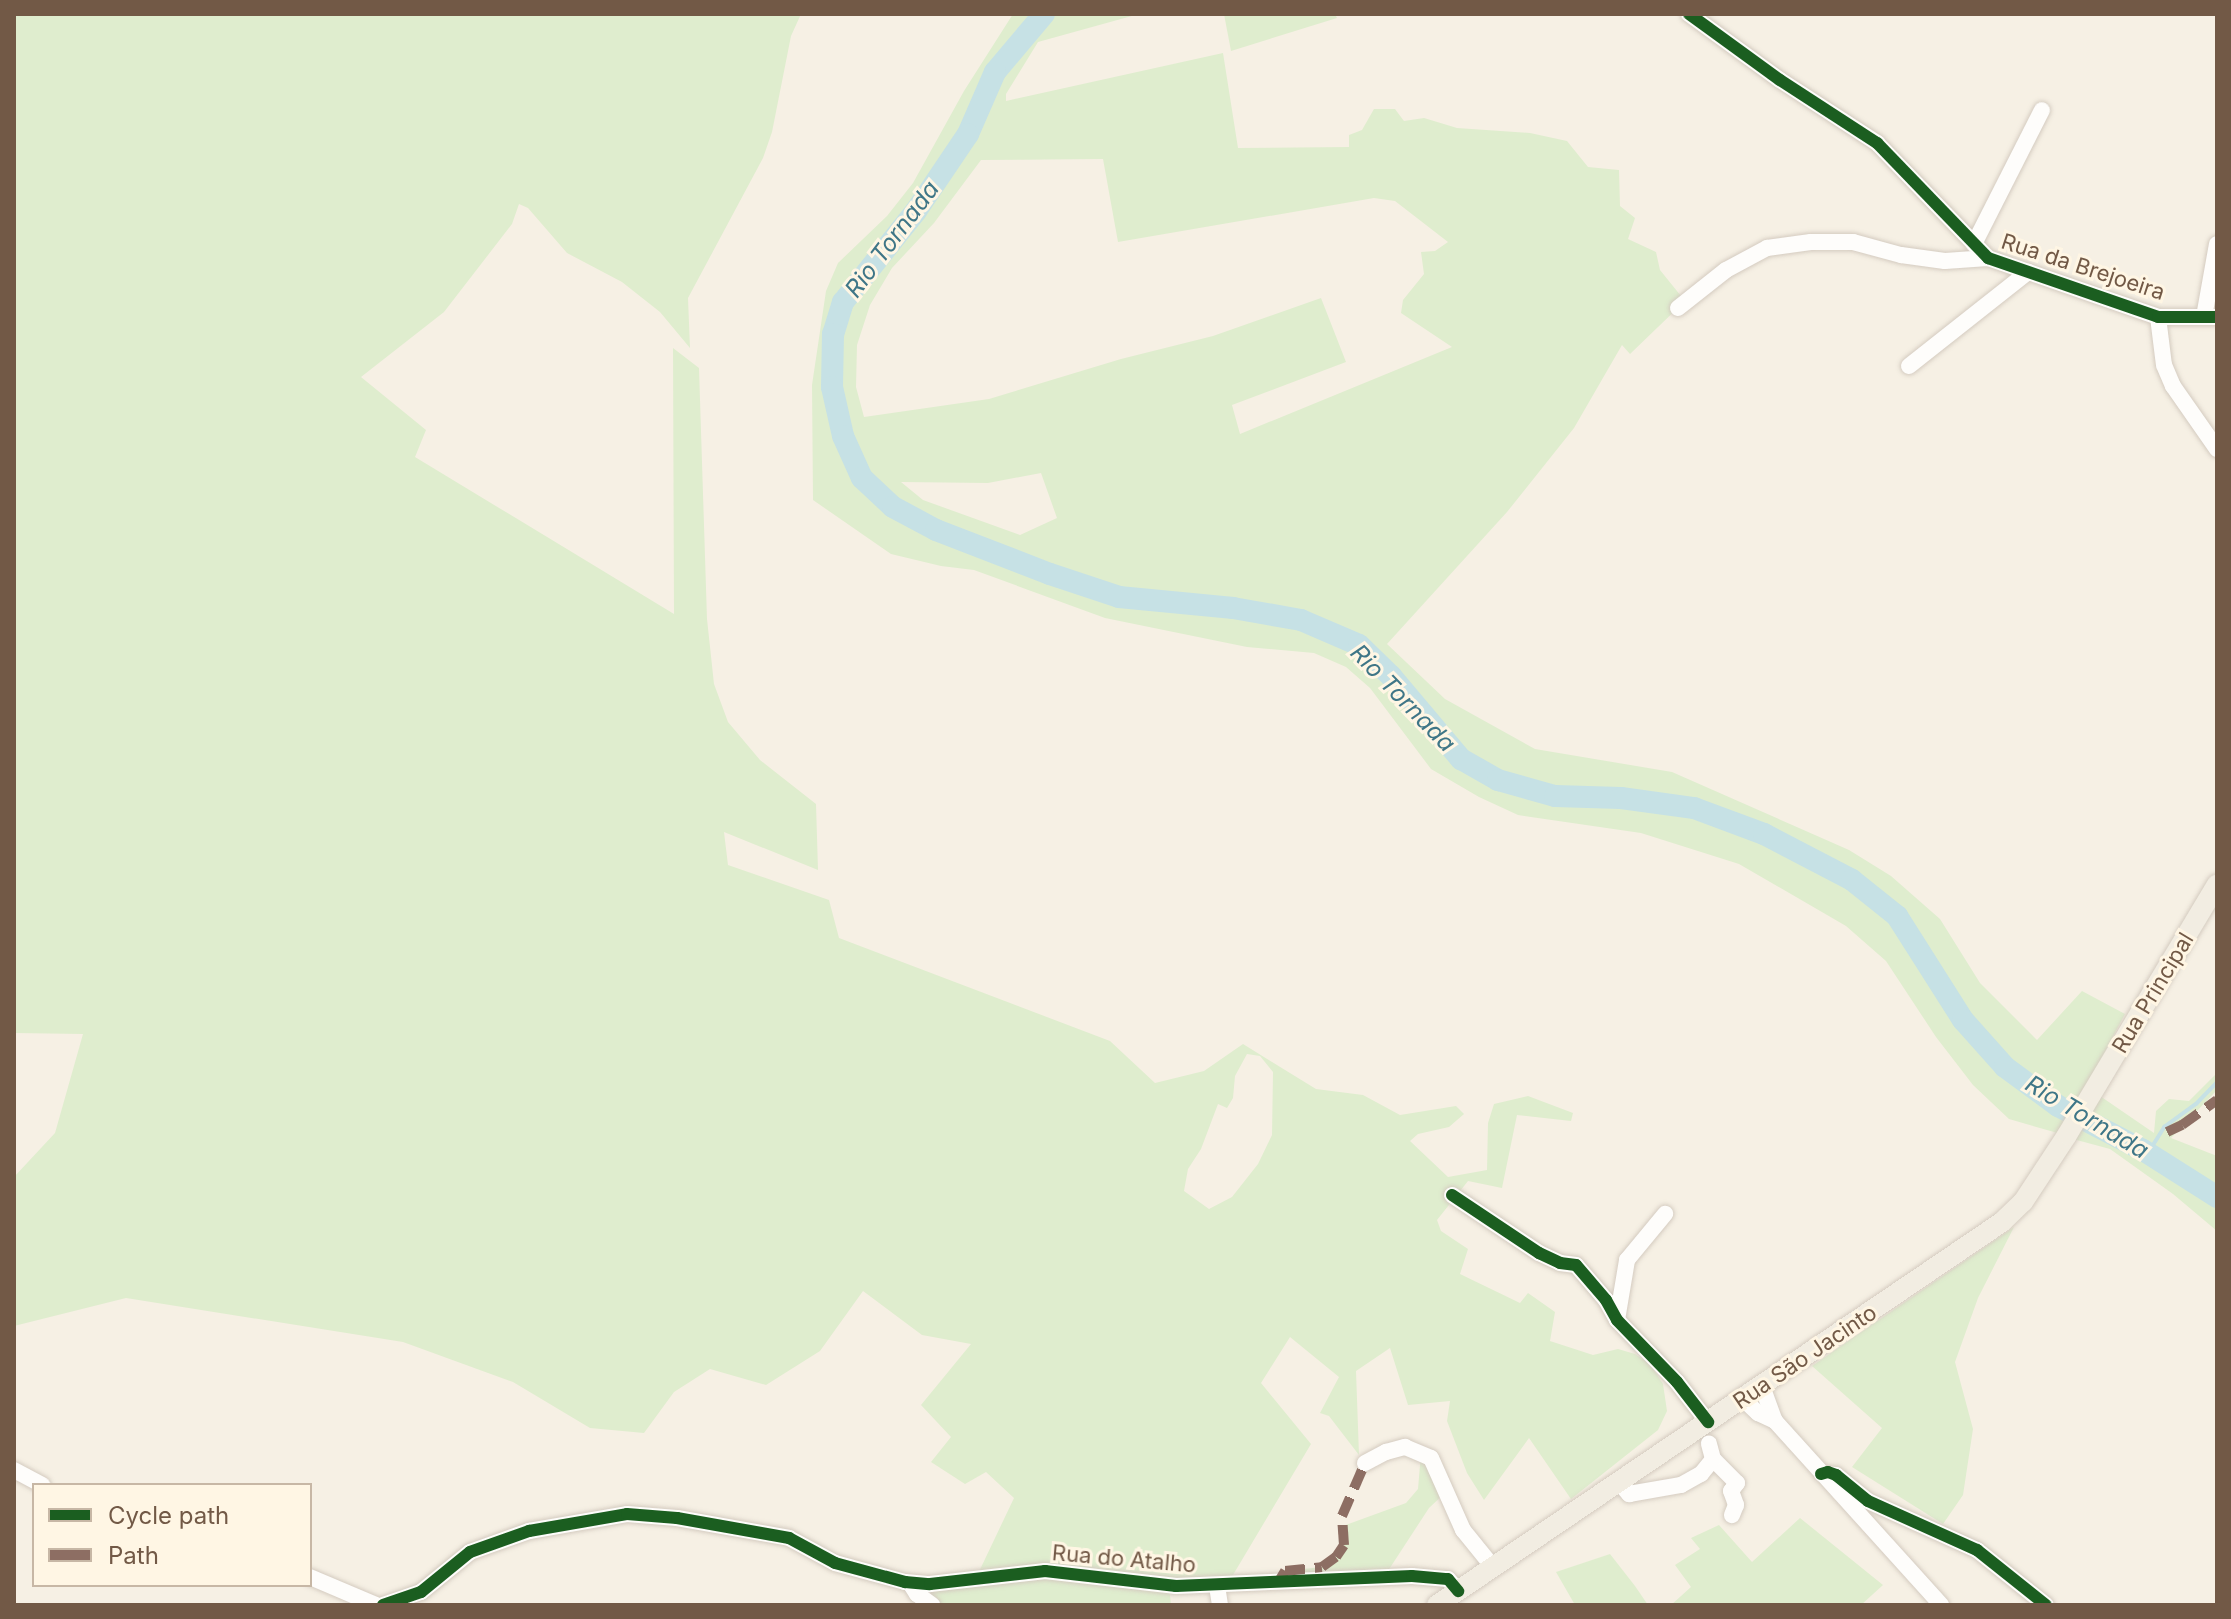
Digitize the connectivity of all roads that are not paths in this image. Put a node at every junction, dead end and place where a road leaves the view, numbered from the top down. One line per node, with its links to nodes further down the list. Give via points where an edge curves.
1 (1689, 14): 3 (street, Rua da Brejoeira, via 1877,143)
2 (2042, 110): 3 (street)
3 (1974, 244): 5 (street, Rua da Brejoeira)
4 (2217, 244): 9 (street)
5 (1988, 258): 6 (street, Rua da Brejoeira); 7 (street, via 1945,261 1853,242 1767,248 1726,270)
6 (2028, 272): 8 (street, Rua da Brejoeira); 10 (street)
7 (1678, 308)
8 (2158, 317): 9 (street, Rua da Brejoeira); 11 (street, via 2164,365)
9 (2210, 317)
10 (1909, 366)
11 (2217, 449)
12 (2217, 884): 13 (main road, Rua Principal)
13 (2067, 1135): 17 (main road, Rua São Jacinto, via 2023,1202 2002,1222)
14 (1452, 1195): 16 (street, via 1539,1253 1576,1265)
15 (1665, 1214): 16 (street, via 1627,1260)
16 (1617, 1320): 20 (street)
17 (1762, 1386): 18 (main road, Rua São Jacinto); 19 (street)
18 (1743, 1399): 19 (street); 20 (main road, Rua São Jacinto)
19 (1775, 1421): 23 (street)
20 (1708, 1422): 24 (main road, Rua São Jacinto)
21 (1365, 1463): 27 (street, via 1405,1447 1431,1458 1463,1530)
22 (14, 1470): 25 (street)
23 (1821, 1474): 37 (street); 38 (street, via 1836,1475 1868,1501 1977,1550)
24 (1619, 1482): 26 (street, via 1629,1494 1681,1485 1701,1474 1711,1452 1737,1483 1731,1491 1736,1505); 27 (main road, Rua São Jacinto)
25 (38, 1483)
26 (1732, 1515)
27 (1493, 1567): 31 (main road, Rua São Jacinto)
28 (312, 1578): 32 (street)
29 (910, 1583): 30 (street, Rua do Atalho, via 1045,1571); 33 (street, Rua do Atalho, via 835,1563 789,1538 627,1514 529,1531 470,1552 421,1592); 34 (street)
30 (1217, 1586): 31 (street, Rua do Atalho, via 1412,1576 1448,1579); 35 (street)
31 (1458, 1591): 36 (main road, Rua São Jacinto)
32 (376, 1605)
33 (383, 1605)
34 (932, 1605)
35 (1220, 1605)
36 (1437, 1605)
37 (1941, 1605)
38 (2046, 1605)

